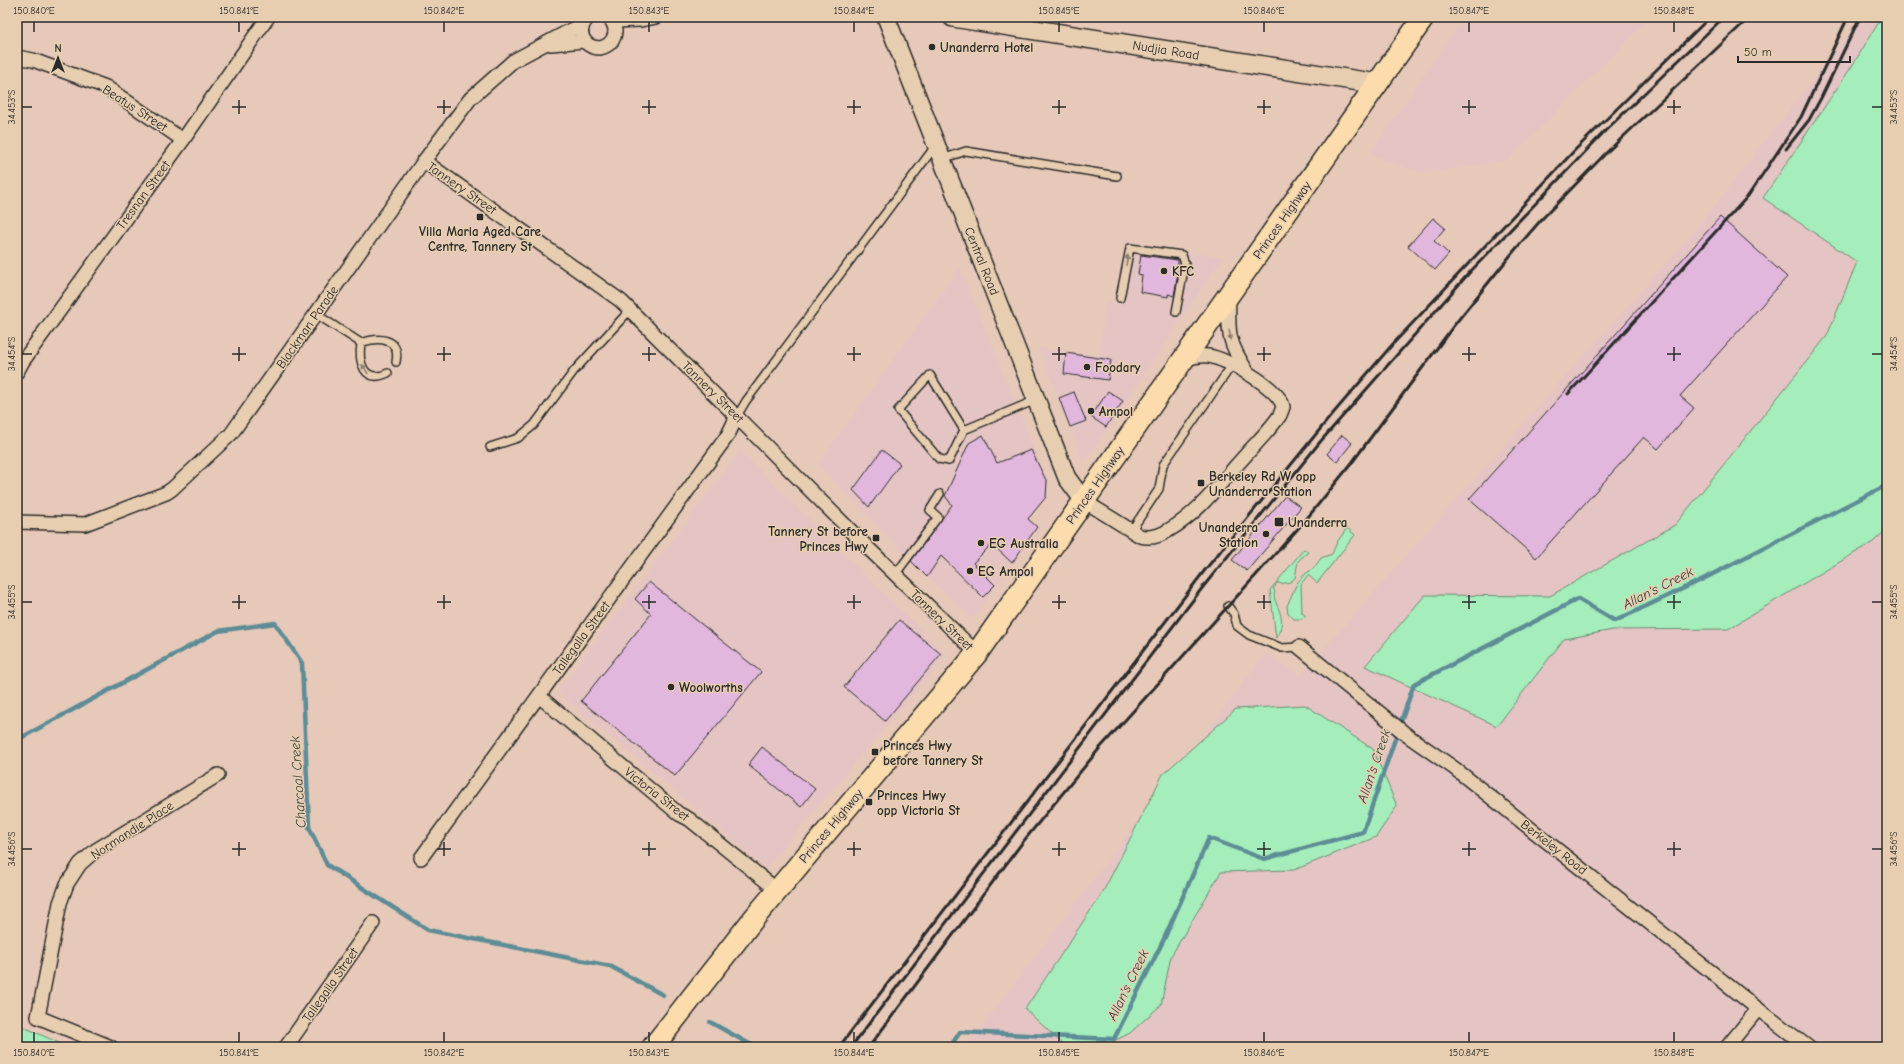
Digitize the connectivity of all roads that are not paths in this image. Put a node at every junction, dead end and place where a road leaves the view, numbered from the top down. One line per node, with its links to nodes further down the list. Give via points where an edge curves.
1 (268, 17): 13 (street, Tresnan Street)
2 (656, 17): 8 (street)
3 (886, 17): 14 (street, Central Road)
4 (953, 17): 6 (main road, Nudjia Road)
5 (1424, 17): 12 (main road, Princes Highway)
6 (989, 20): 12 (main road, Nudjia Road)
7 (586, 21): 9 (street, via 581,33); 10 (street, Blackman Parade)
8 (612, 24): 9 (street, via 612,42 600,48 591,47)
9 (584, 41): 10 (street, Blackman Parade)
10 (545, 44): 15 (street, Blackman Parade, via 513,61 470,100)
11 (17, 57): 13 (street, Beatus Street, via 106,87)
12 (1378, 84): 17 (main road, Princes Highway)
13 (183, 140): 26 (street, Tresnan Street)
14 (939, 152): 16 (lane, via 966,151); 29 (street, Central Road); 30 (lane)
15 (424, 161): 19 (street, Tannery Street, via 621,301); 21 (street, Blackman Parade)
16 (1118, 176)
17 (1229, 296): 23 (main road, Princes Highway); 28 (street, one-way to 28, via 1230,338)
18 (1120, 298): 20 (lane, one-way to 20, via 1130,248 1182,255 1185,264)
19 (630, 310): 30 (street, Tannery Street); 32 (lane, via 574,372 534,425 518,438)
20 (1176, 312)
21 (316, 314): 22 (lane); 35 (street, Blackman Parade, via 231,434 172,489 85,524)
22 (361, 343): 24 (lane, via 373,339 393,344 398,353); 27 (lane, one-way to 22, via 379,377 371,376 364,369 359,356)
23 (1184, 360): 25 (street, via 1208,356); 34 (main road, Princes Highway)
24 (396, 362)
25 (1232, 365): 28 (street); 36 (lane, via 1163,465 1159,489)
26 (17, 372)
27 (388, 373)
28 (1248, 373): 36 (street, via 1280,400 1282,407 1278,418 1186,518 1156,537 1145,537)
29 (1036, 400): 31 (lane); 34 (street, Central Road, via 1067,478)
30 (737, 416): 37 (street, Tannery Street); 41 (street, Tallegalla Street, via 728,435)
31 (964, 430): 31 (lane, via 949,461 939,459 898,410 930,375)
32 (490, 447)
33 (940, 494): 37 (lane, via 930,510 938,516)
34 (1084, 501): 36 (street); 40 (main road, Princes Highway)
35 (17, 522)
36 (1131, 531)
37 (895, 575): 40 (street, Tannery Street)
38 (1228, 606): 39 (lane, via 1234,614 1237,626 1249,635 1282,648)
39 (1299, 647): 46 (street, Berkeley Road, via 1408,736 1454,768)
40 (977, 653): 44 (main road, Princes Highway)
41 (539, 696): 43 (street, Tallegalla Street); 44 (street, Victoria Street, via 678,814 689,819)
42 (218, 775): 47 (street, Normandie Place, via 96,850 80,864 67,884 60,903 38,1017)
43 (421, 858)
44 (777, 890): 49 (main road, Princes Highway)
45 (373, 923): 48 (street, Tallegalla Street)
46 (1758, 1009): 50 (street); 51 (street, Berkeley Road)
47 (111, 1047)
48 (286, 1047)
49 (654, 1047)
50 (1727, 1047)
51 (1808, 1047)

